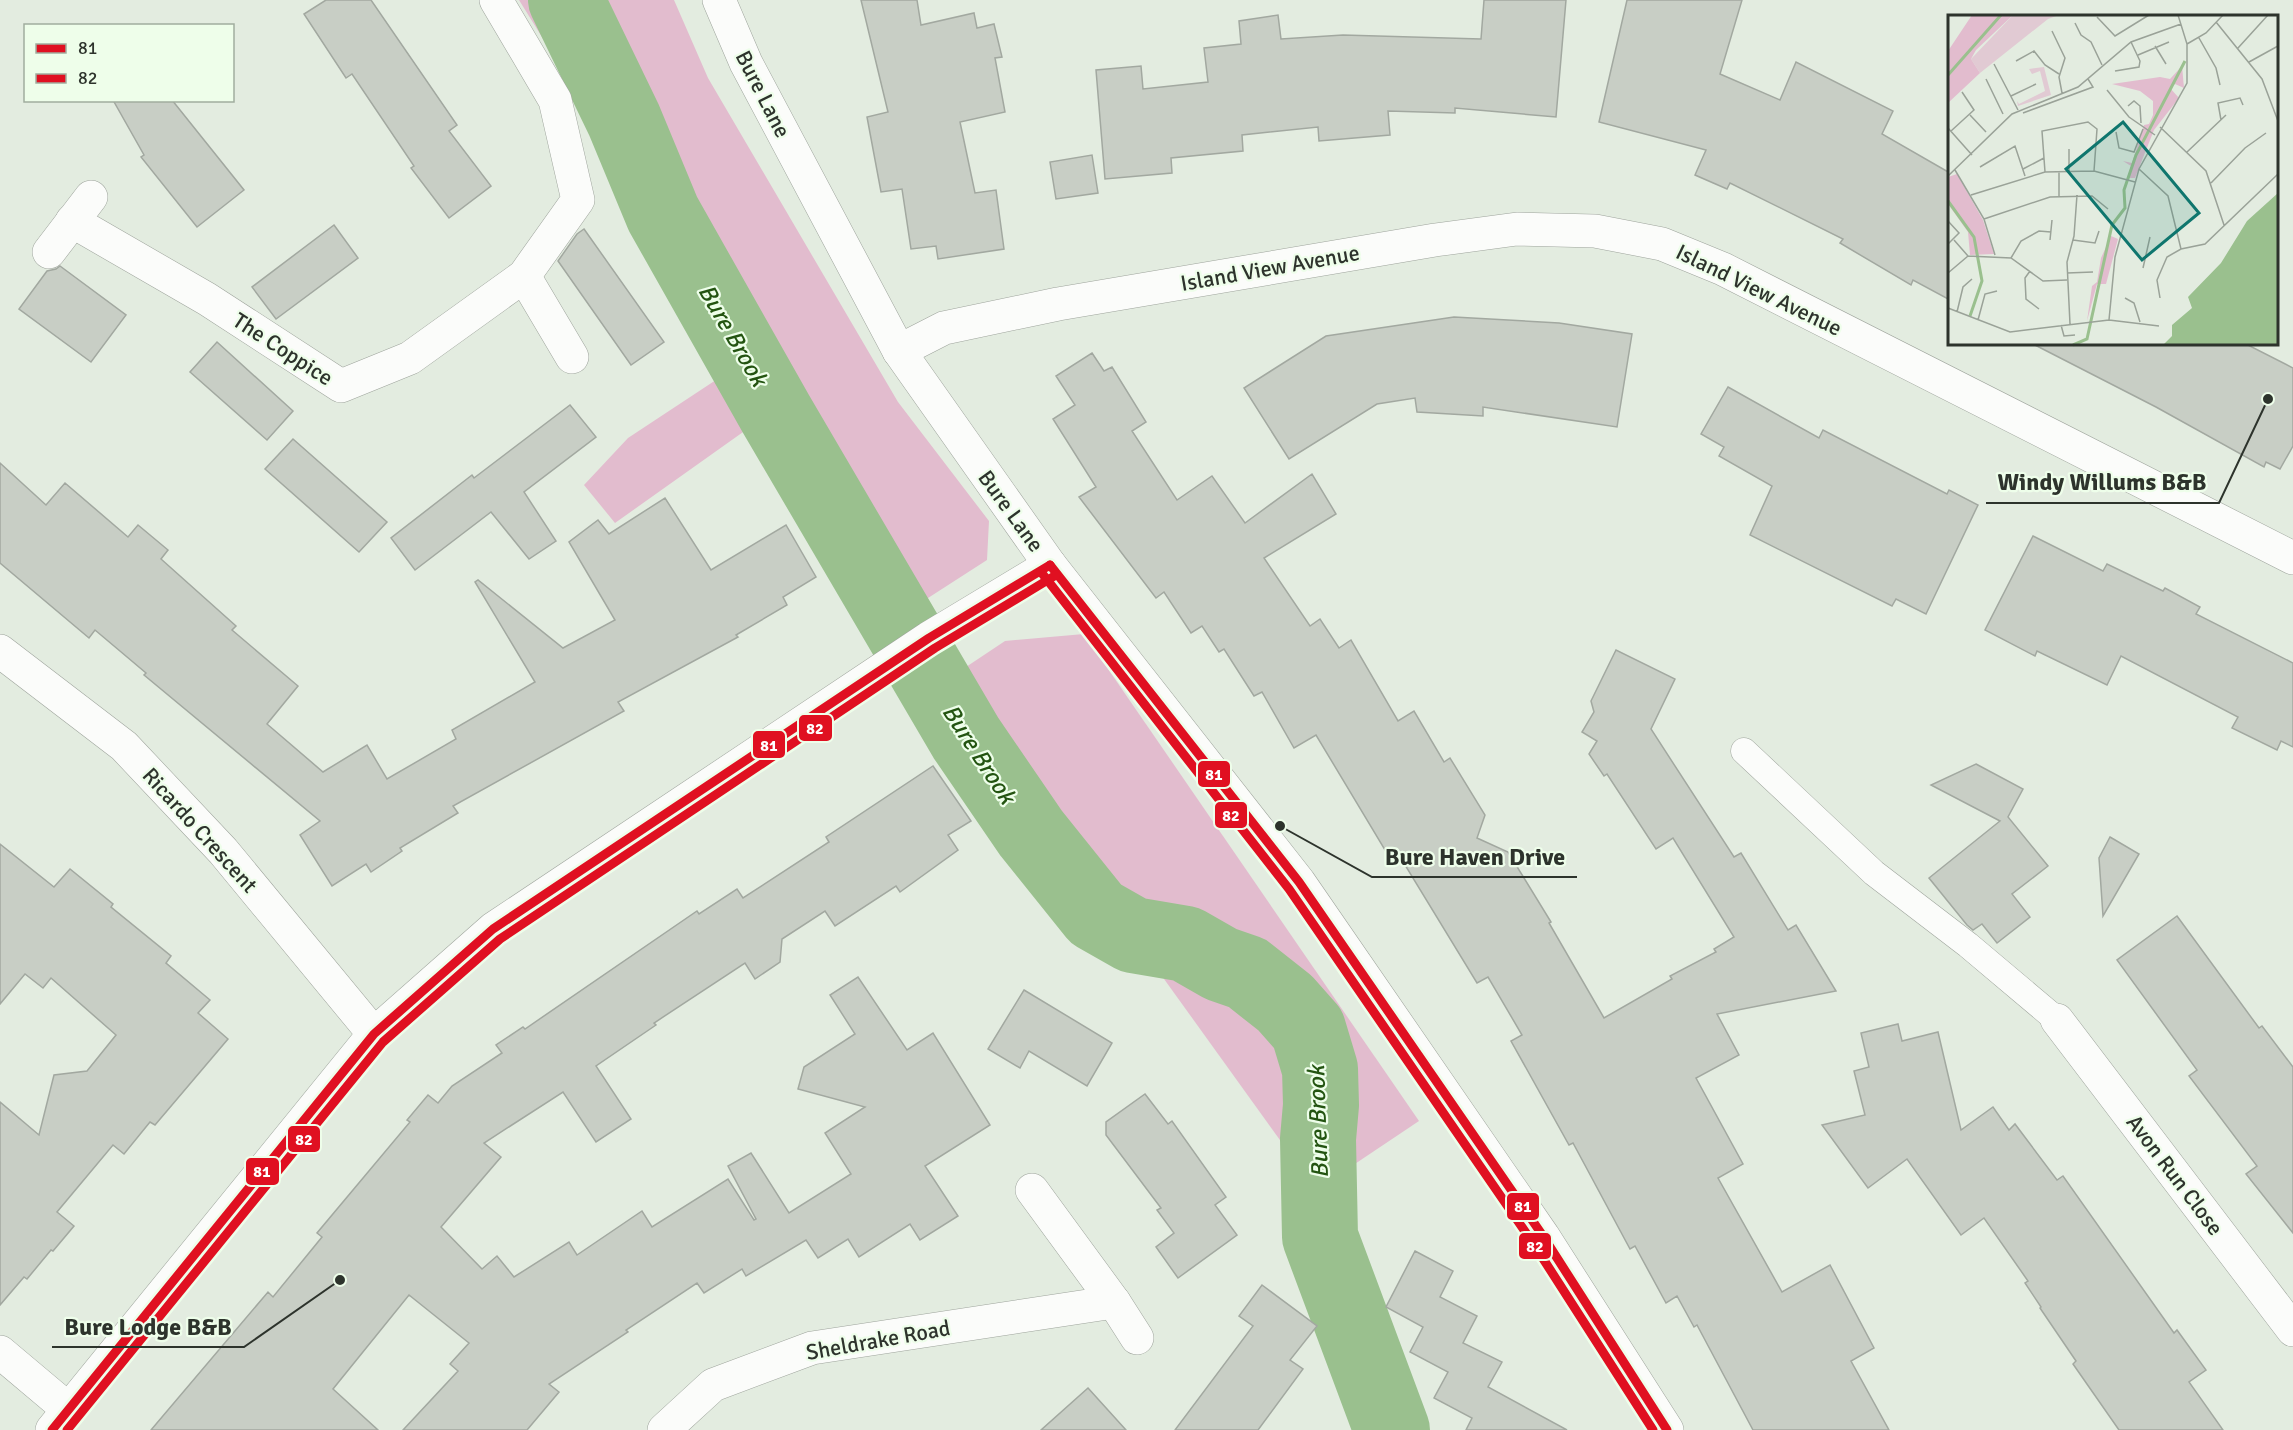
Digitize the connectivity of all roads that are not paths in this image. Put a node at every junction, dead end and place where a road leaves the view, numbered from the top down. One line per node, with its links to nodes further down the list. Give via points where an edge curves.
1 (496, 0): 4 (street, The Coppice, via 555,100 578,200)
2 (719, 0): 5 (street, Bure Lane, via 746,63)
3 (49, 252): 4 (street, The Coppice, via 81,209 207,299 341,386 410,358)
4 (524, 276): 6 (street)
5 (899, 351): 7 (street, Island View Avenue, via 944,328 1070,302 1435,240 1517,230 1595,231 1662,244 1723,269); 8 (street, Bure Lane)
6 (572, 357)
7 (2293, 558)
8 (1050, 565): 12 (street, via 929,638 493,929); 20 (street, Bure Lane, via 1299,882 1543,1236)
9 (0, 651): 12 (street, Ricardo Crescent, via 124,746 224,851)
10 (1744, 751): 11 (lane, via 1874,873)
11 (2057, 1020): 15 (street, Avon Run Close)
12 (374, 1034): 18 (street)
13 (1032, 1190): 14 (street)
14 (1114, 1302): 16 (street); 19 (street, Sheldrake Road, via 812,1348 713,1385)
15 (2293, 1330)
16 (1137, 1338)
17 (0, 1352): 18 (street)
18 (60, 1420)
19 (664, 1430)
20 (1668, 1430)

